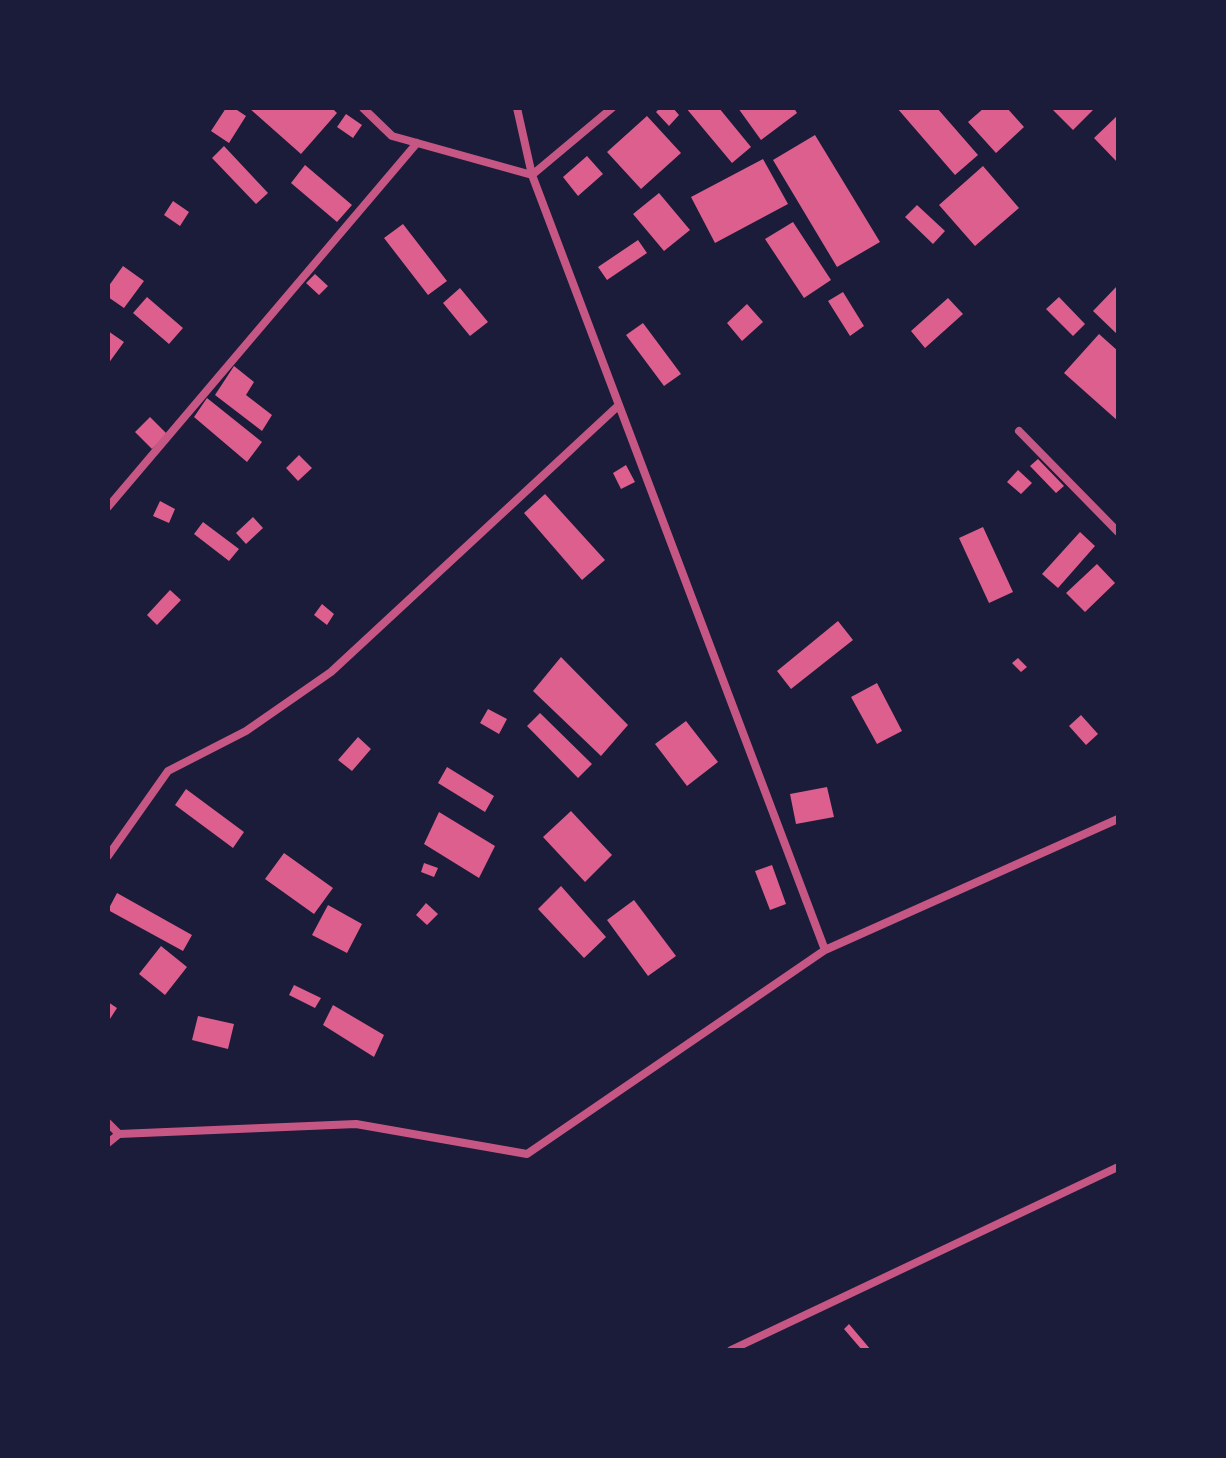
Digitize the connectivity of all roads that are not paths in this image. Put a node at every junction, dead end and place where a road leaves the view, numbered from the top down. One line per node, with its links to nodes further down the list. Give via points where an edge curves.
1 (363, 108): 4 (street, via 392,136)
2 (517, 108): 5 (street)
3 (612, 108): 5 (street)
4 (417, 143): 5 (street); 8 (street)
5 (532, 175): 6 (street)
6 (619, 405): 11 (street, via 331,672 246,731 168,771); 12 (street)
7 (1019, 431): 9 (street)
8 (108, 509)
9 (1118, 532)
10 (1118, 819): 12 (street)
11 (108, 856)
12 (825, 950): 14 (street, via 527,1154 356,1124)
13 (108, 1123): 14 (street)
14 (119, 1134): 15 (street)
15 (108, 1143)
16 (1118, 1167): 17 (street)
17 (731, 1350)

